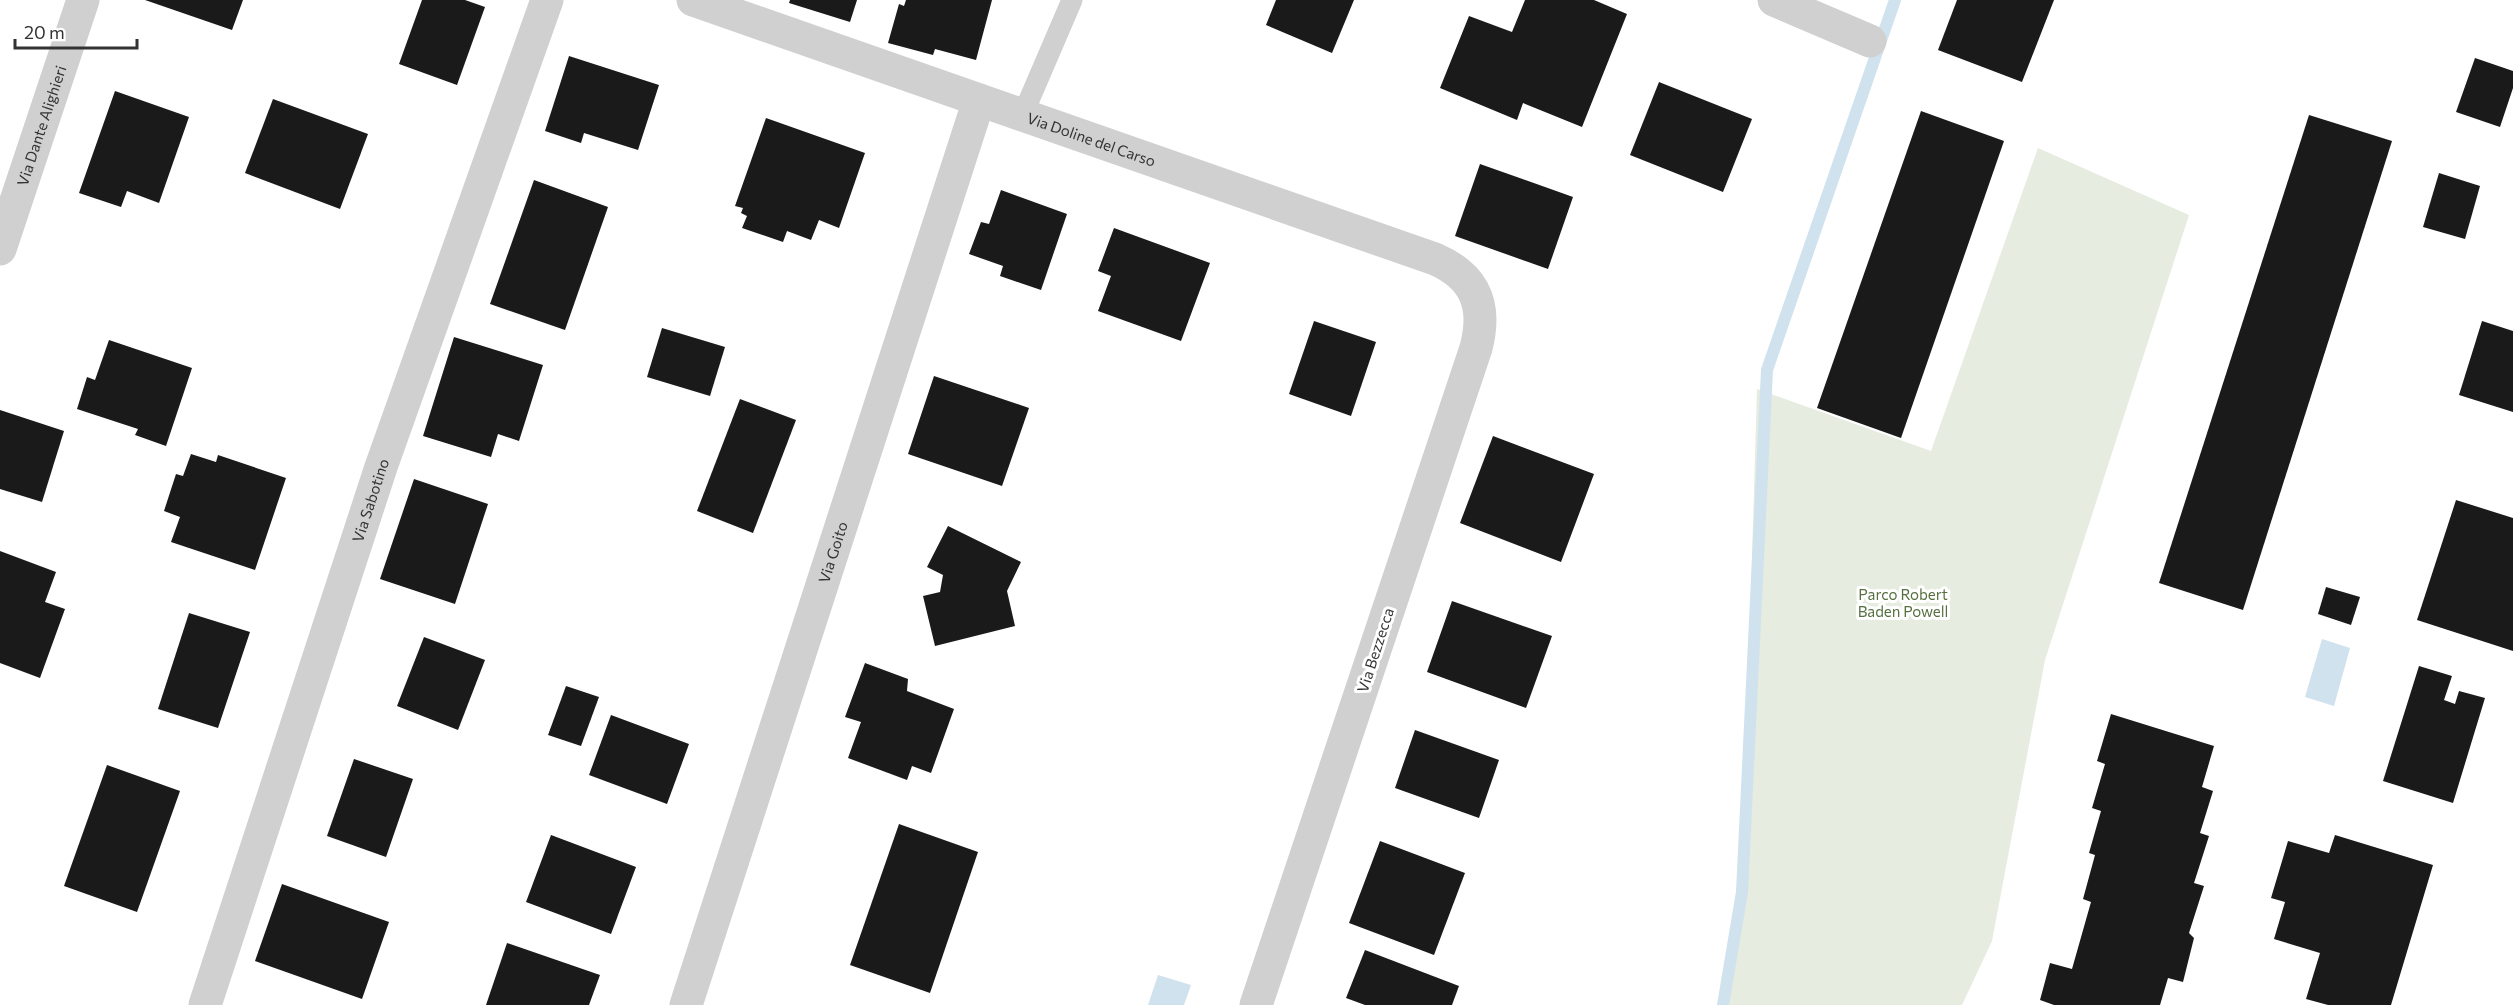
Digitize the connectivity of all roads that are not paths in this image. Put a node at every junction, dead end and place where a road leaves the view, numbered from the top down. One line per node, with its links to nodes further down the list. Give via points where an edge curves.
1 (83, 0): 9 (street, Via Dante Alighieri)
2 (547, 0): 11 (street, Via Sabotino, via 381,467)
3 (693, 0): 7 (street, Via Doline del Carso)
4 (1072, 0): 8 (lane)
5 (1774, 0): 6 (street)
6 (1870, 42)
7 (979, 100): 8 (street, Via Doline del Carso); 12 (street, Via Goito)
8 (1023, 114): 10 (street, Via Doline del Carso, via 1435,259 1460,272)
9 (0, 249)
10 (1475, 294): 13 (street, Via Bezzecca, via 1481,323 1476,348)
11 (205, 1005)
12 (686, 1005)
13 (1256, 1005)

